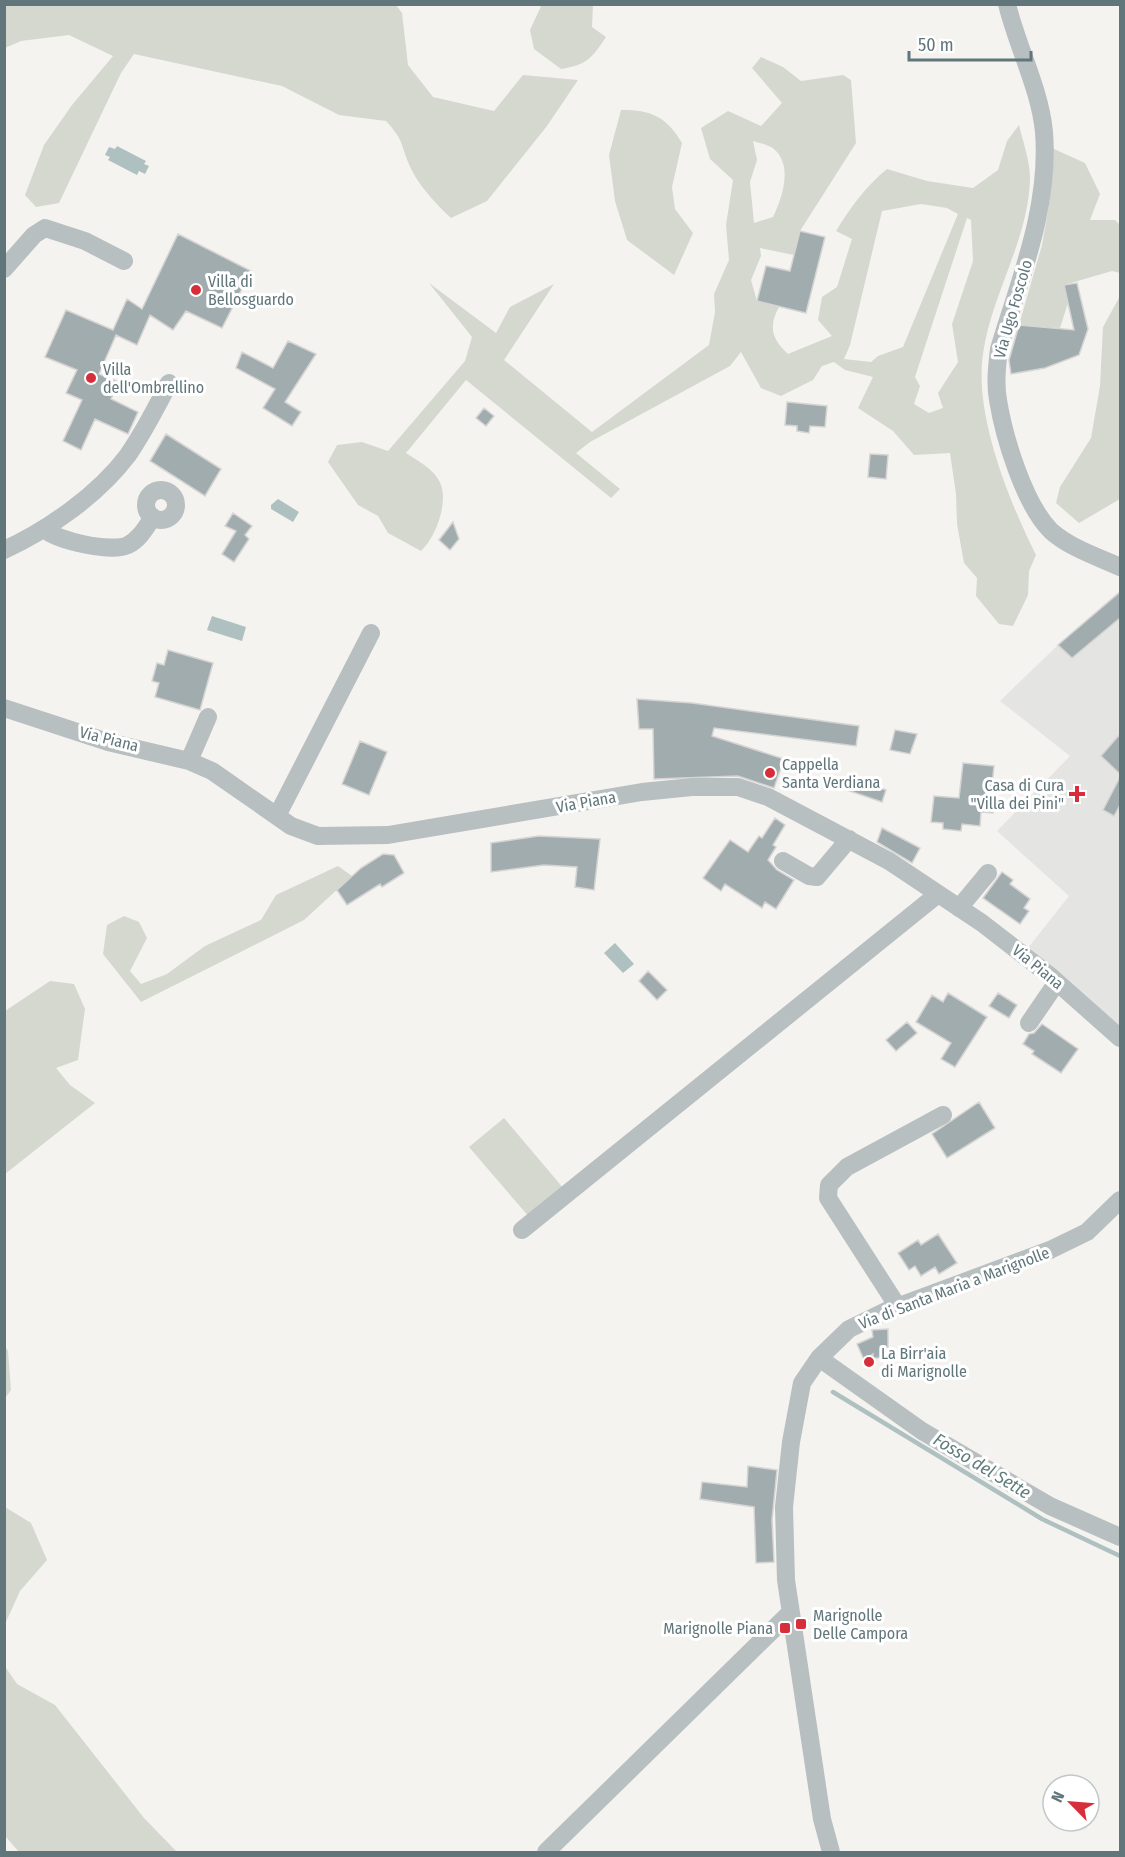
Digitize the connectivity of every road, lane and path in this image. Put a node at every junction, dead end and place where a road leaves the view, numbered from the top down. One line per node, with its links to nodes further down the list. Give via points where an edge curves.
1 (1007, 4): 8 (street, Via Ugo Foscolo, via 1044,131 1043,176 1038,223 999,349 998,400 1017,470 1039,515 1069,543)
2 (124, 261): 3 (street, via 45,228 34,234)
3 (4, 269)
4 (169, 383): 6 (street, via 127,456 76,505)
5 (153, 517): 6 (street, via 140,536 120,547 55,538)
6 (44, 529): 7 (street)
7 (4, 550)
8 (1120, 567)
9 (371, 633): 13 (street)
10 (4, 708): 12 (street, Via Piana, via 108,742)
11 (208, 717): 12 (street)
12 (189, 760): 13 (street, Via Piana, via 212,771)
13 (277, 816): 14 (street, Via Piana, via 318,836 388,835 642,792 738,787 768,797)
14 (849, 839): 15 (street, via 817,877); 17 (street, Via Piana)
15 (783, 861)
16 (988, 873): 18 (street)
17 (938, 894): 18 (street, Via Piana); 24 (street)
18 (959, 908): 19 (street, Via Piana)
19 (1057, 982): 20 (street); 21 (street, Via Piana)
20 (1029, 1023)
21 (1120, 1038)
22 (943, 1115): 25 (street, via 847,1167 829,1185 828,1198)
23 (1120, 1200): 25 (street, Via di Santa Maria a Marignolle, via 1087,1232 1050,1251)
24 (522, 1230)
25 (898, 1307): 26 (street, Via di Santa Maria a Marignolle, via 849,1329)
26 (819, 1358): 27 (street, via 922,1431 1050,1506); 28 (street, Via di Santa Maria a Marignolle, via 802,1383 791,1442 784,1507)
27 (1120, 1538)
28 (790, 1613): 29 (street); 30 (street, Via di Santa Maria a Marignolle, via 822,1819)
29 (546, 1852)
30 (831, 1852)

